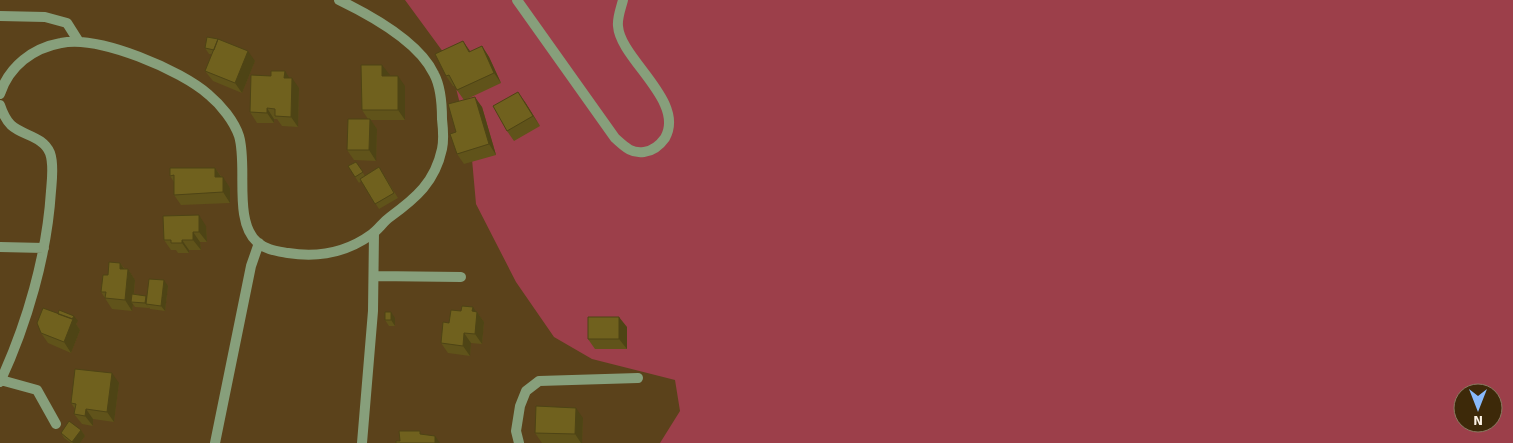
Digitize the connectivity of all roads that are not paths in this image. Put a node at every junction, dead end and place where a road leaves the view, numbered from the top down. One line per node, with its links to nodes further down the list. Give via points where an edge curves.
1 (339, 0): 8 (street, via 391,30 417,51 434,74 442,102 442,148 435,170 423,191)
2 (517, 0): 3 (street, via 615,138 637,153 650,152 661,144 670,120 661,97 622,38 618,27)
3 (623, 0)
4 (0, 16): 5 (street, via 46,17 67,24)
5 (79, 42): 6 (street, via 62,42 29,55 10,71); 9 (street, via 113,47 190,82 210,95 238,133 242,149 244,212 249,229)
6 (1, 89)
7 (0, 105): 11 (street, via 10,125 44,143 50,154 50,223)
8 (374, 233): 9 (street, via 329,255 303,256 270,250); 12 (street)
9 (259, 243): 17 (street, via 251,266)
10 (0, 247): 11 (street)
11 (44, 248): 15 (street, via 31,298)
12 (374, 276): 13 (street); 18 (street)
13 (461, 277)
14 (638, 378): 19 (street, via 539,381 526,391 520,406 516,431)
15 (0, 381): 16 (street, via 37,390)
16 (56, 424)
17 (215, 443)
18 (362, 443)
19 (519, 443)

